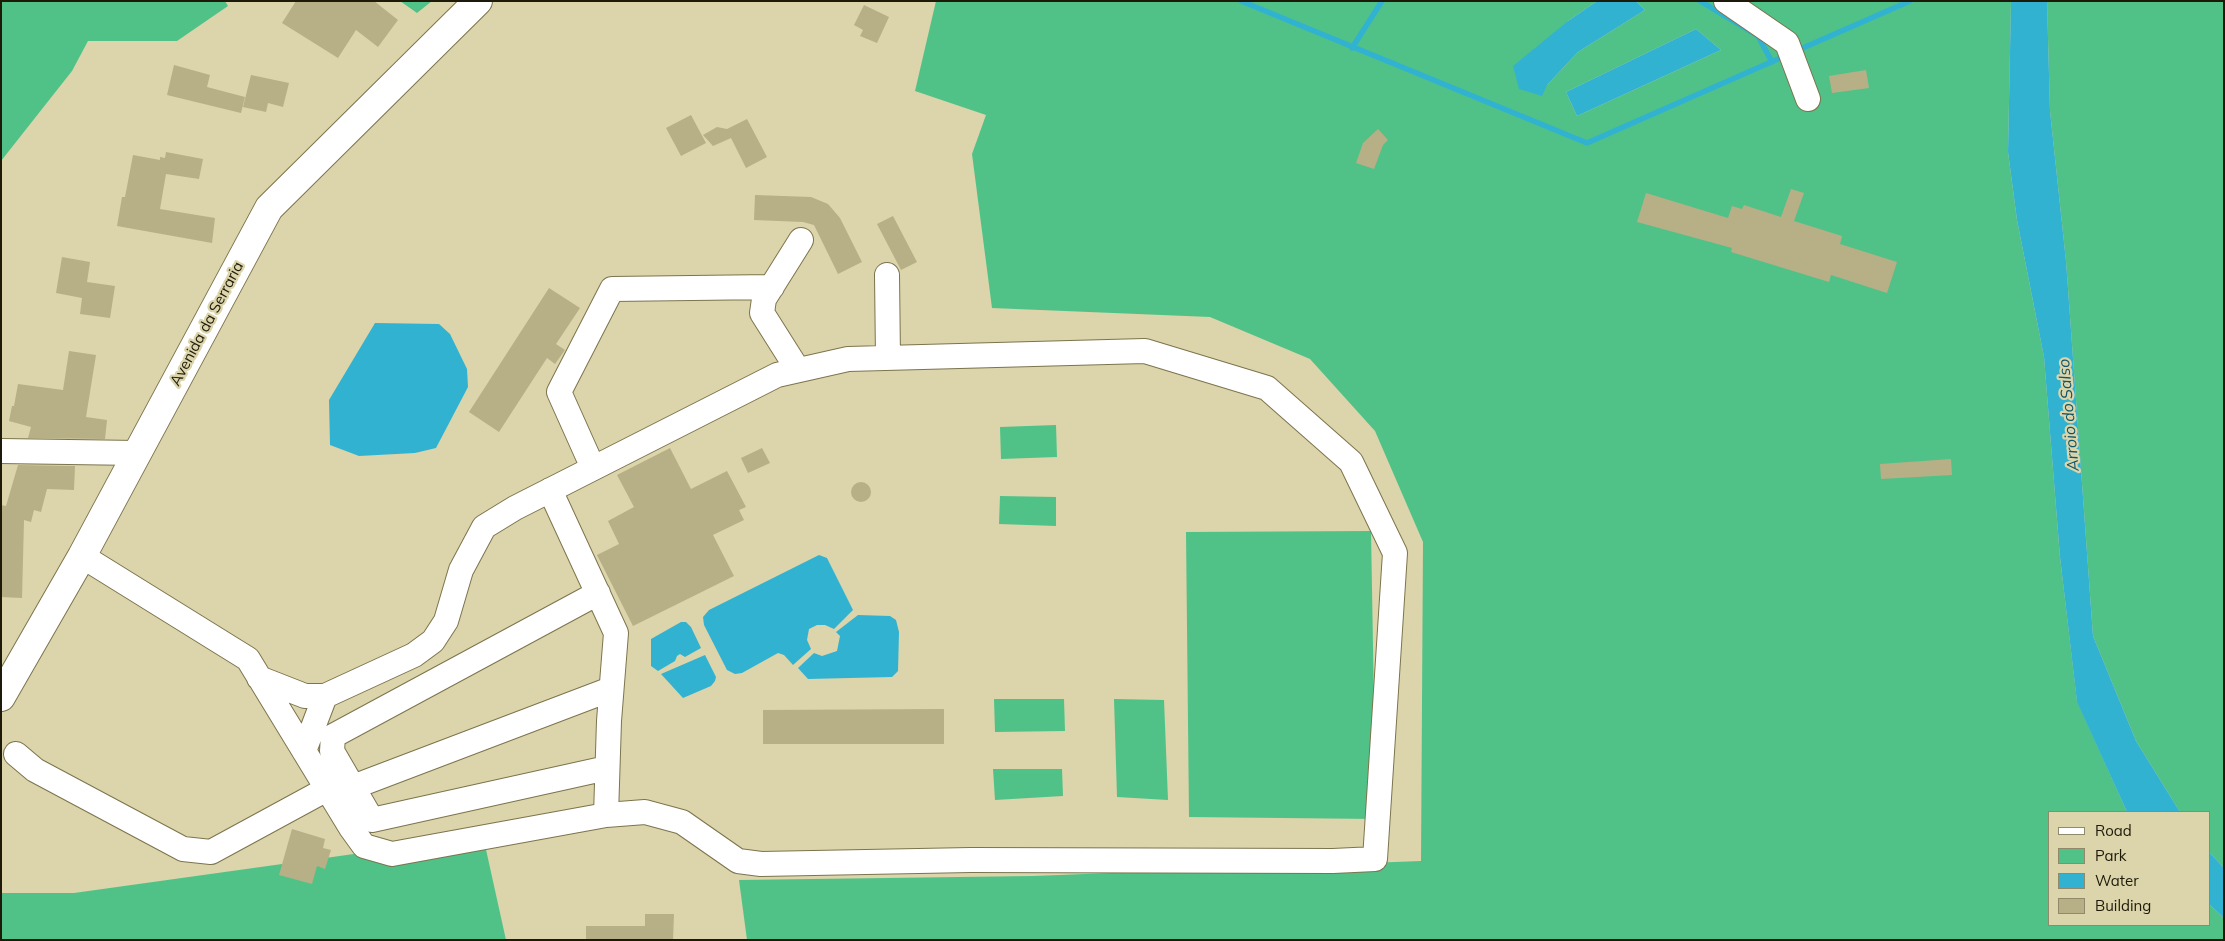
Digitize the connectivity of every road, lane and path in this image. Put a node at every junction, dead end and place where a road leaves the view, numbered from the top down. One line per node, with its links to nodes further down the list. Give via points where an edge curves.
1 (478, 1): 10 (main road, Avenida da Serraria, via 269,208)
2 (1726, 1): 3 (street, via 1788,43)
3 (1808, 99)
4 (801, 240): 6 (street)
5 (887, 275): 7 (street)
6 (772, 287): 8 (street, via 764,299 762,313); 11 (street, via 612,289 559,392)
7 (888, 358): 8 (street, via 848,359); 24 (street, via 1145,351 1267,388 1351,462 1395,553 1376,858 1333,861 971,860 760,864 738,861 682,822 645,812)
8 (798, 370): 11 (street, via 777,375)
9 (1, 451): 10 (street)
10 (137, 454): 13 (main road, Avenida da Serraria)
11 (593, 468): 12 (street)
12 (550, 490): 14 (street); 18 (street, via 484,527 461,570 446,621 433,641 414,655)
13 (82, 556): 15 (street, via 248,659); 17 (main road, Avenida da Serraria)
14 (598, 593): 16 (street, via 616,633); 22 (street, via 333,736 332,751)
15 (259, 678): 18 (street, via 305,696); 19 (street)
16 (611, 689): 21 (street); 22 (street)
17 (1, 696)
18 (325, 696): 19 (street)
19 (304, 751): 23 (street)
20 (16, 754): 23 (street, via 36,770 183,849 211,852)
21 (607, 768): 22 (street, via 372,820); 24 (street)
22 (353, 787)
23 (327, 789): 24 (street, via 364,846 392,854)
24 (606, 815)

